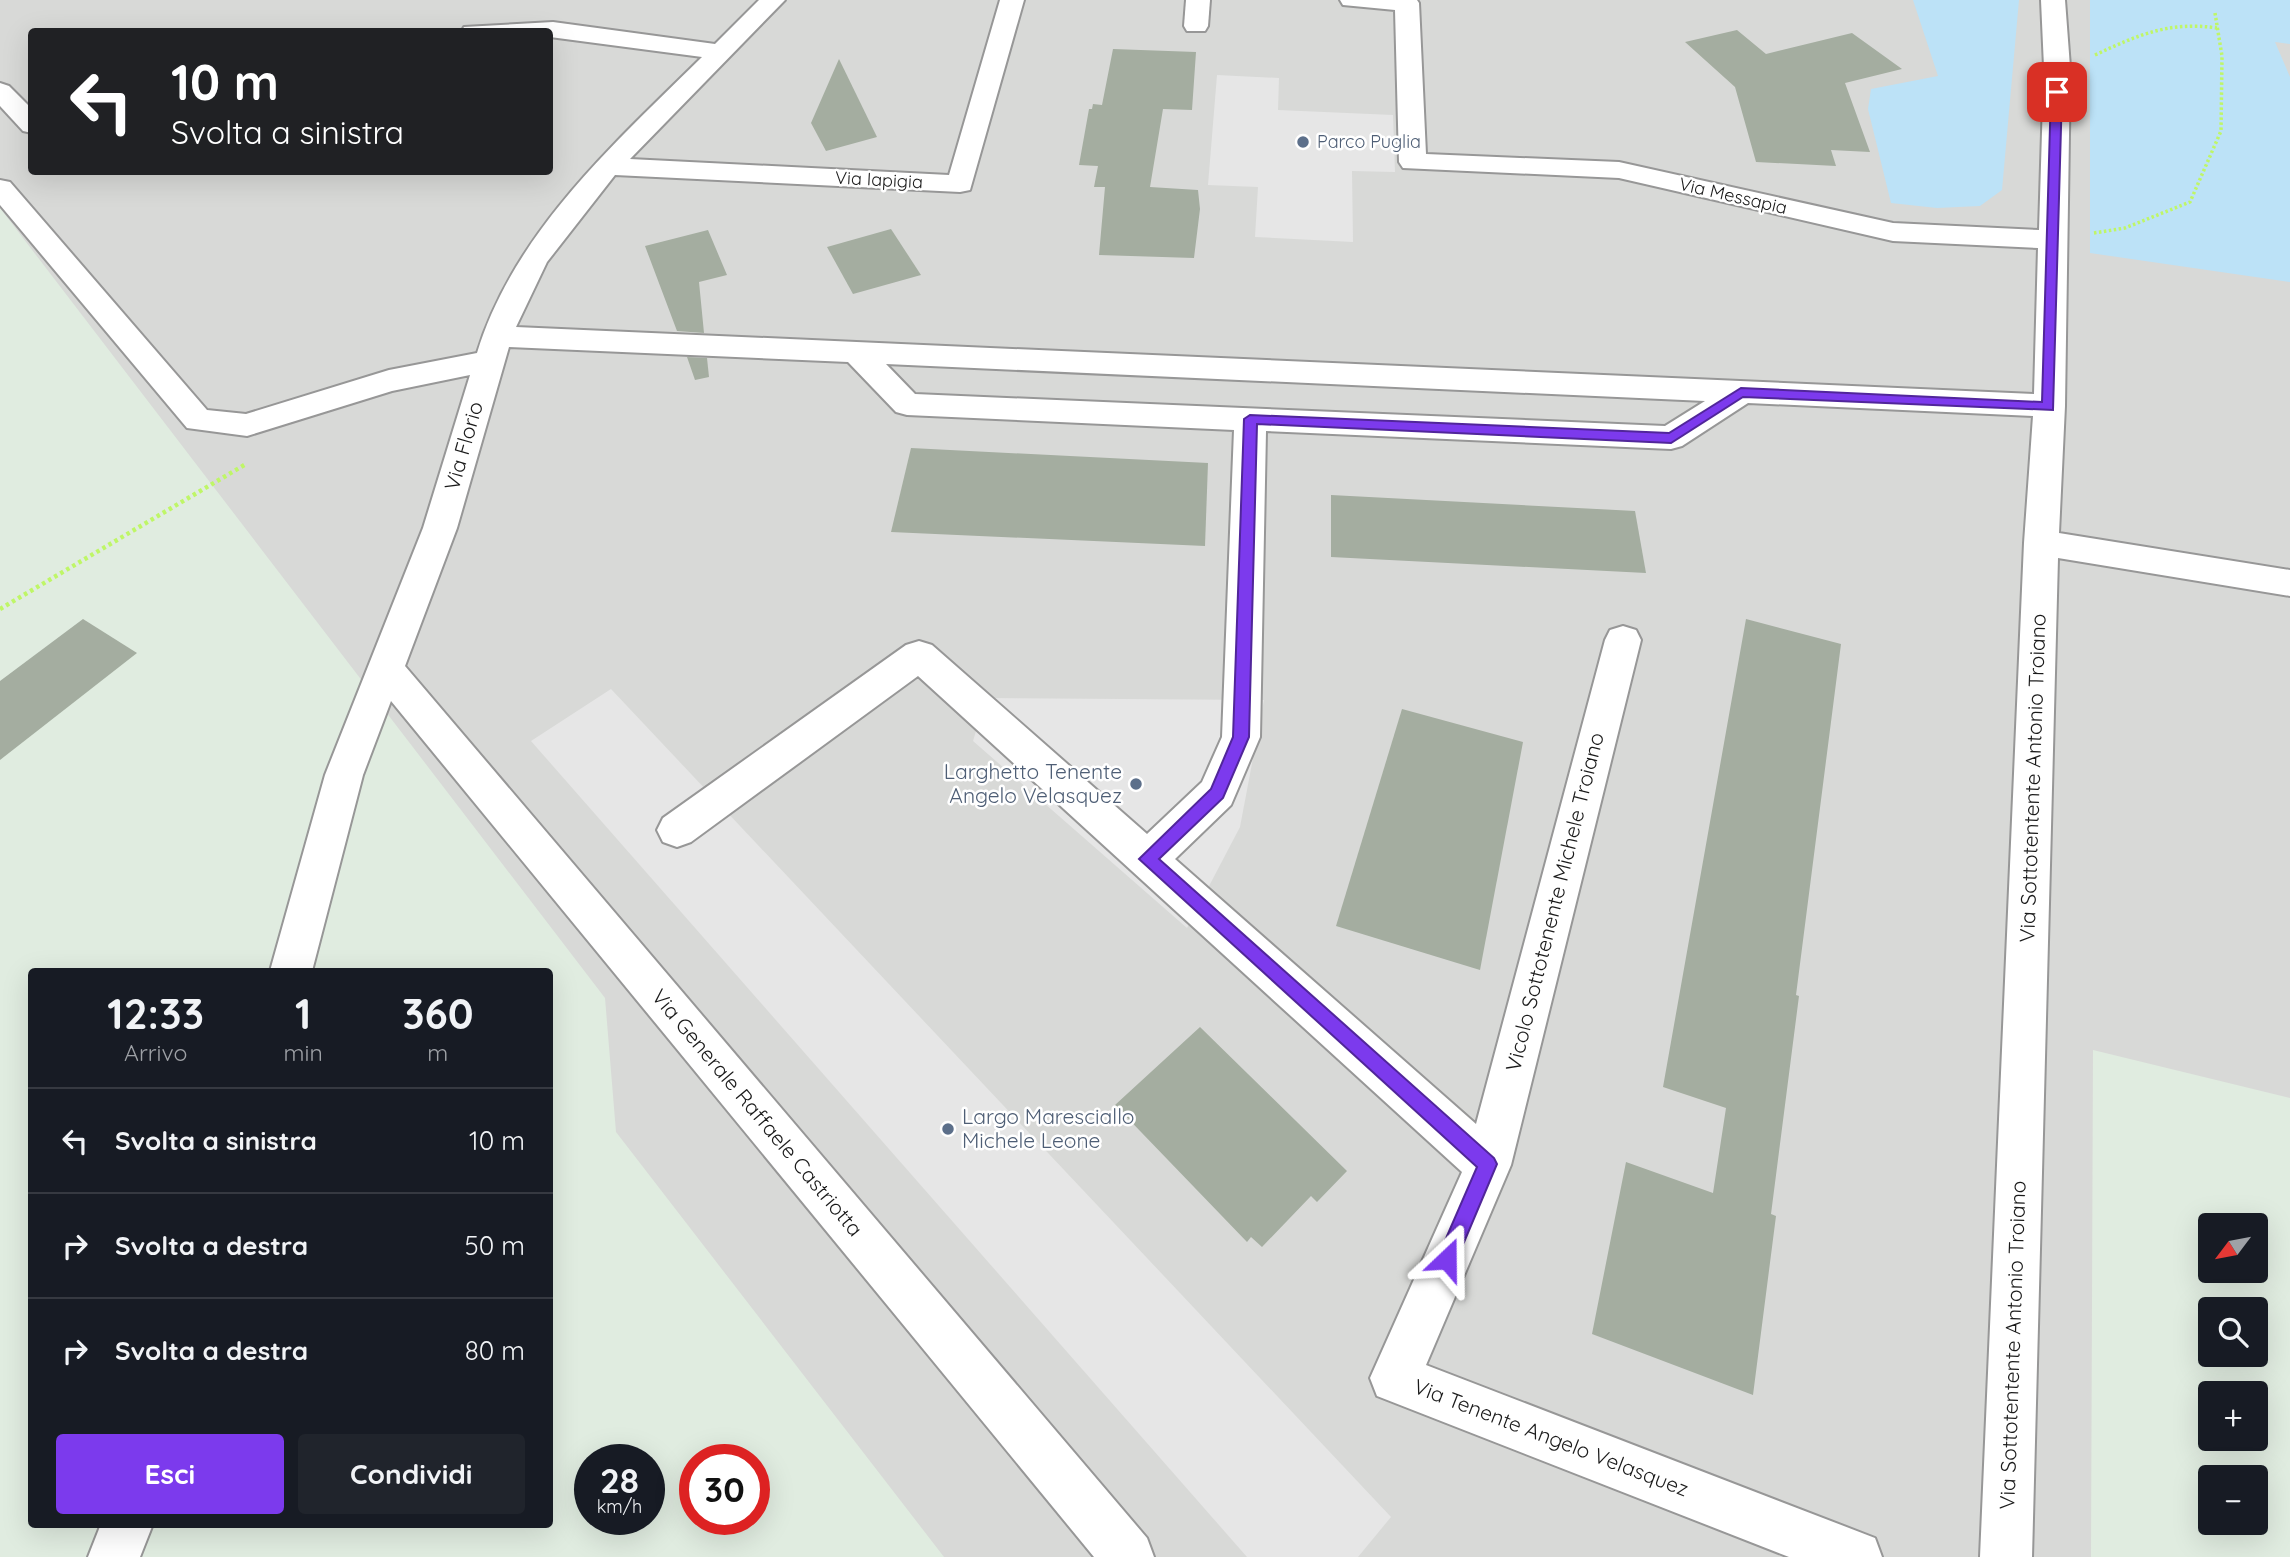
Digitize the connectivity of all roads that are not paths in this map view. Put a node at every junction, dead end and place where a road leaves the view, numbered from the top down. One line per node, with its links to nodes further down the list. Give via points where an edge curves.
1 (773, 0): 9 (street, Via Florio)
2 (1012, 0): 12 (street, Via Iapigia, via 960,184)
3 (1188, 0): 4 (street)
4 (1198, 0): 7 (street)
5 (1352, 0): 14 (street, Via Messapia, via 1407,3 1413,162 1619,170 1893,232)
6 (2053, 0): 14 (street, Via Sottotentente Antonio Troiano, via 2057,67)
7 (1196, 26)
8 (553, 30): 9 (street)
9 (718, 52): 12 (street, Via Florio)
10 (0, 91): 11 (street)
11 (28, 121)
12 (608, 166): 15 (street, Via Florio, via 534,260)
13 (0, 188): 15 (street, via 198,420 247,425)
14 (2052, 240): 18 (street, Via Sottotentente Antonio Troiano)
15 (493, 349): 16 (street); 23 (street, Via Florio, via 440,528)
16 (856, 352): 17 (street); 19 (street, via 907,404)
17 (1741, 393): 18 (street); 19 (street, via 1671,438)
18 (2049, 407): 20 (street, Via Sottotentente Antonio Troiano)
19 (1250, 419): 25 (street, via 1241,737 1217,793)
20 (2041, 543): 21 (street); 32 (street, Via Sottotentente Antonio Troiano)
21 (2290, 583)
22 (1623, 640): 27 (street, Vicolo Sottotenente Michele Troiano)
23 (386, 669): 26 (street, Via Florio, via 344,775); 30 (street, Via Generale Raffaele Castriotta)
24 (677, 830): 25 (street, via 919,655)
25 (1148, 859): 27 (street)
26 (292, 968)
27 (1488, 1164): 31 (street, Via Tenente Angelo Velasquez, via 1395,1378)
28 (125, 1528): 29 (street)
29 (114, 1557)
30 (1128, 1557)
31 (1856, 1557)
32 (2006, 1557)

